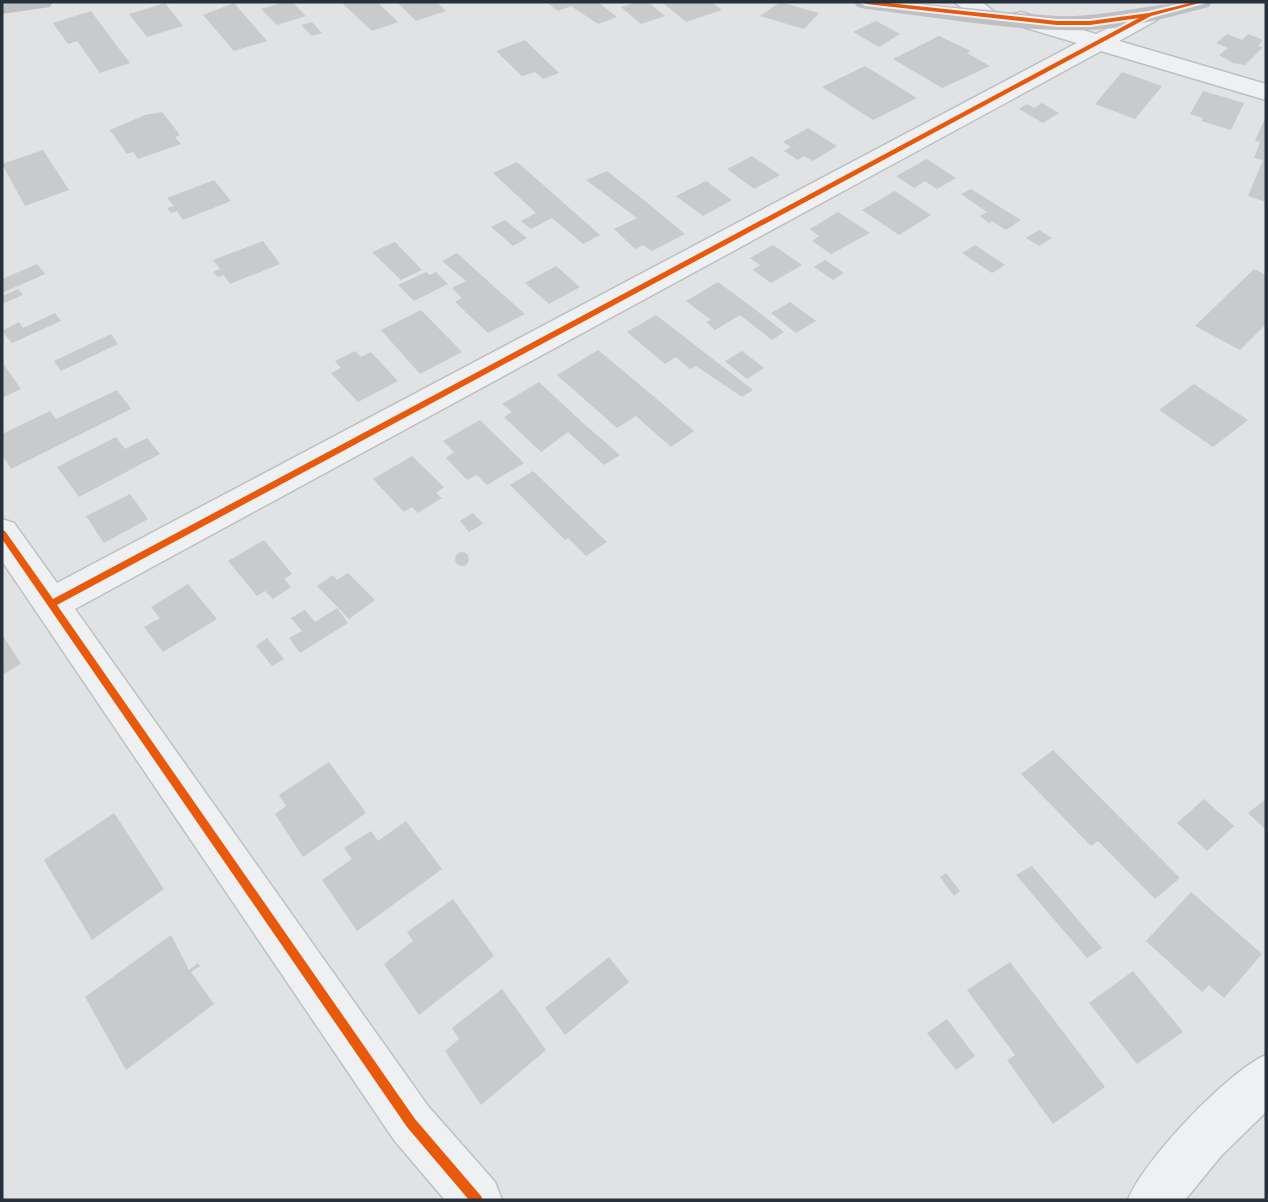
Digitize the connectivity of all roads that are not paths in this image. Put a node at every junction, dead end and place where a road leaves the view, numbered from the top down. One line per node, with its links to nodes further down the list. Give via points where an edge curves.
1 (41, 2): 4 (street)
2 (866, 2): 5 (street)
3 (1200, 2): 6 (street)
4 (2, 7)
5 (976, 8): 7 (street)
6 (1149, 15): 7 (street, via 1090,23); 8 (street)
7 (1021, 19): 8 (street)
8 (1098, 42): 9 (street); 11 (street)
9 (1266, 92)
10 (2, 533): 11 (street)
11 (51, 604): 13 (street, via 403,1111)
12 (1266, 1079): 14 (street, via 1204,1139)
13 (478, 1200)
14 (1153, 1200)

